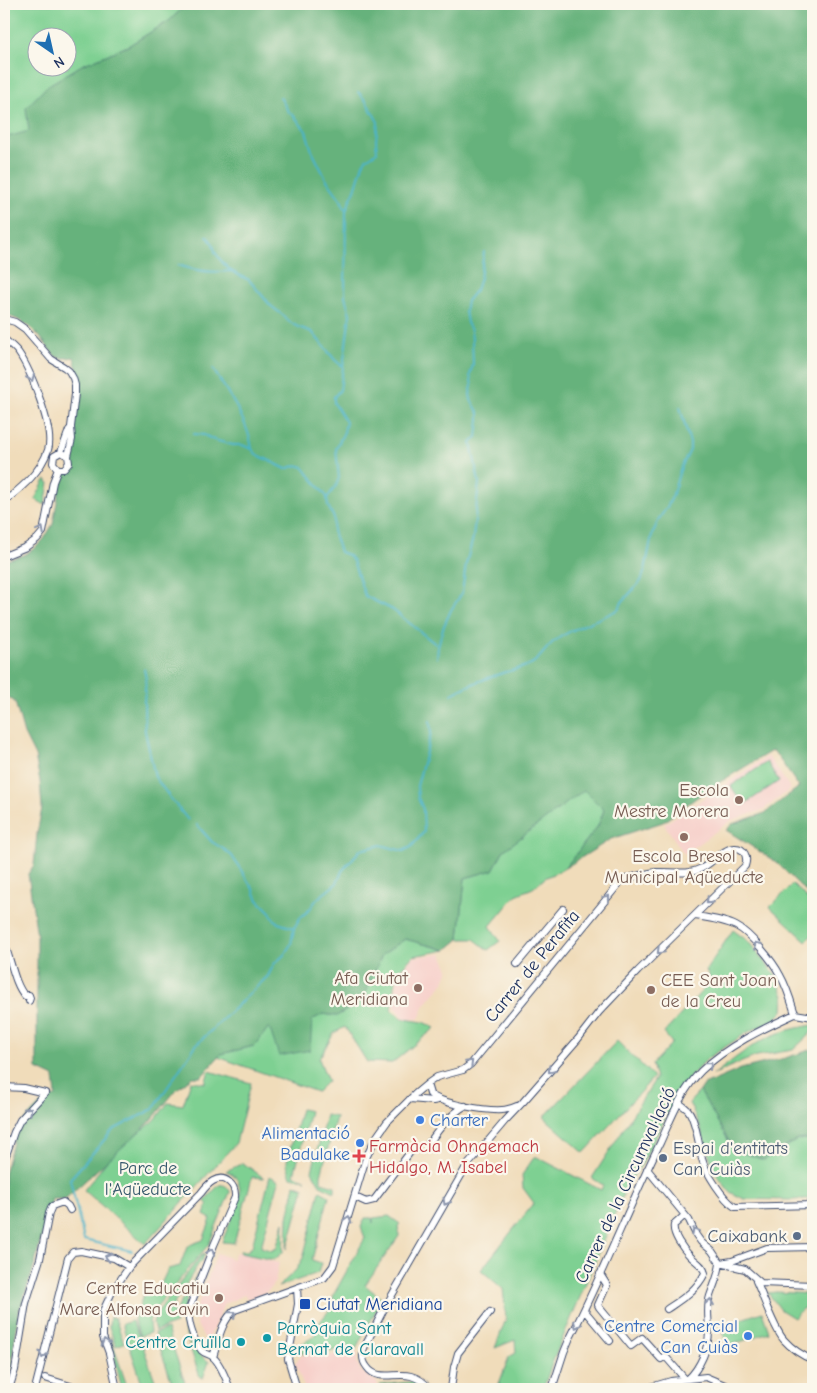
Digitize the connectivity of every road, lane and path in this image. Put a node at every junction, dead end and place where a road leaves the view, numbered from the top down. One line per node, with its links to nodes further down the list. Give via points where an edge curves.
1 (4, 318): 3 (street, via 25,329 51,359 69,371 75,386)
2 (4, 339): 4 (street, one-way to 4, via 17,351 33,381 48,431)
3 (71, 427): 5 (street); 6 (street)
4 (49, 448): 5 (street); 8 (street, via 31,478)
5 (58, 453): 6 (street); 7 (street, via 53,458)
6 (68, 456): 7 (street, via 68,466)
7 (58, 469): 9 (street, one-way to 7, via 26,547 43,532)
8 (4, 502)
9 (4, 556)
10 (4, 796): 11 (street)
11 (4, 816)
12 (563, 909): 15 (street, Carrer de Perafita)
13 (695, 916): 17 (street, one-way to 13, via 780,974 743,930 728,923); 19 (street, Carrer de Perafita, one-way to 13, via 471,1064 622,880 654,872 690,873 732,848 738,848 745,853 745,866); 23 (street, one-way to 23, via 599,1012)
14 (4, 943): 16 (street, via 18,987 25,996 28,994)
15 (517, 964)
16 (29, 1001)
17 (795, 1014): 18 (street); 24 (street, Carrer de la Circumval·lació, one-way to 17, via 689,1086 715,1059 740,1042)
18 (813, 1017)
19 (427, 1084): 21 (street, Carrer de Perafita); 22 (street, via 430,1094)
20 (4, 1087): 30 (street, one-way to 20, via 20,1120 45,1093)
21 (410, 1099): 22 (street); 32 (street, Carrer de Perafita, via 375,1139)
22 (438, 1100): 25 (street)
23 (523, 1102): 26 (street, via 511,1109); 27 (street)
24 (679, 1103): 31 (street, Carrer de la Circumval·lació); 33 (street, via 689,1111 703,1161 729,1203 735,1207)
25 (465, 1106): 26 (street); 28 (street, via 447,1120)
26 (494, 1110): 27 (street)
27 (505, 1121): 57 (street, one-way to 57, via 466,1167 384,1309 362,1355 370,1372 378,1376 410,1376 424,1382)
28 (429, 1143)
29 (414, 1147): 32 (street, via 374,1200 366,1202)
30 (4, 1161)
31 (647, 1168): 35 (street); 39 (street, Carrer de la Circumval·lació)
32 (355, 1198): 42 (street, Carrer de Perafita, one-way to 32, via 324,1278 333,1266)
33 (813, 1204)
34 (70, 1210): 51 (street, via 63,1202 52,1206 49,1213)
35 (685, 1215): 37 (street, one-way to 35, via 696,1236); 43 (street, via 674,1229 685,1251 703,1267 705,1273 694,1289)
36 (813, 1247): 37 (street, via 767,1248)
37 (720, 1263): 40 (street, via 745,1269); 50 (street, one-way to 37, via 702,1359 709,1340 709,1302)
38 (129, 1267): 47 (street, one-way to 38, via 201,1350 188,1316 235,1197 232,1185 222,1179 212,1181); 52 (street, one-way to 52, via 114,1258 81,1251 73,1252 68,1258); 54 (street, one-way to 38, via 103,1337 103,1310)
39 (600, 1274): 44 (street, Carrer de la Circumval·lació); 50 (street, via 607,1286 599,1307 631,1346 642,1338 661,1359 665,1356)
40 (755, 1278): 41 (street, via 761,1283); 48 (street, via 783,1339)
41 (813, 1285)
42 (297, 1288): 47 (street, Carrer de Perafita, one-way to 42, via 231,1313); 56 (street, via 298,1304 288,1359)
43 (667, 1309)
44 (584, 1310): 46 (street); 59 (street, Carrer de la Circumval·lació, one-way to 59, via 564,1352)
45 (490, 1312): 58 (street, via 458,1353)
46 (610, 1341)
47 (213, 1357): 55 (street)
48 (813, 1360)
49 (44, 1378): 53 (street)
50 (686, 1379): 60 (street); 61 (street, via 706,1377)
51 (9, 1389)
52 (35, 1389)
53 (80, 1389)
54 (117, 1389)
55 (230, 1389)
56 (297, 1389)
57 (430, 1389)
58 (452, 1389)
59 (552, 1389)
60 (644, 1389)
61 (734, 1389)

